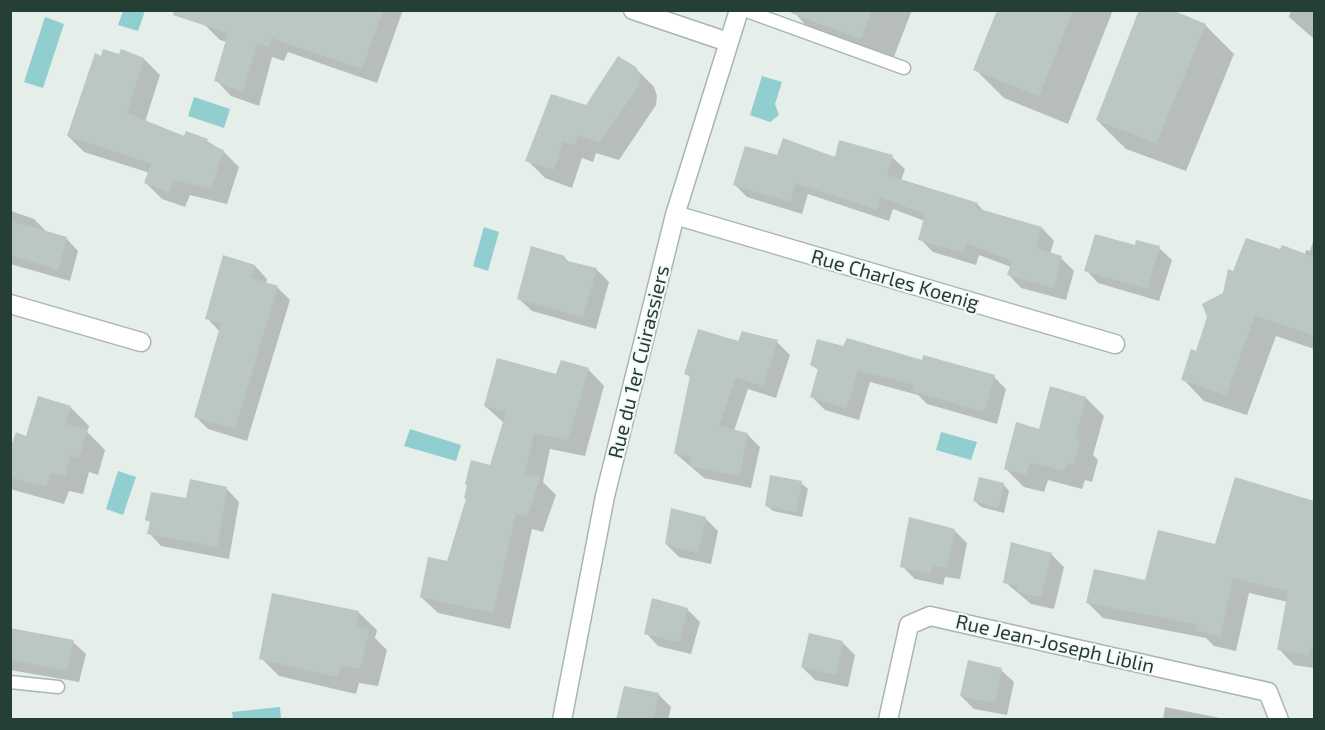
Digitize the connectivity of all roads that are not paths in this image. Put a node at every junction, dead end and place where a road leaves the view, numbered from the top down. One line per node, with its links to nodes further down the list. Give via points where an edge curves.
1 (633, 10): 3 (street)
2 (741, 10): 3 (street, Rue du 1er Cuirassiers); 4 (lane)
3 (728, 42): 5 (street, Rue du 1er Cuirassiers)
4 (904, 68)
5 (675, 215): 8 (street, Rue Charles Koenig); 11 (street, Rue du 1er Cuirassiers, via 605,496)
6 (10, 304): 7 (street)
7 (141, 342)
8 (1115, 344)
9 (10, 682): 10 (lane)
10 (58, 687)
11 (562, 720)
12 (888, 720): 13 (street, Rue Jean-Joseph Liblin, via 909,625 930,616 1268,692)
13 (1279, 720)

